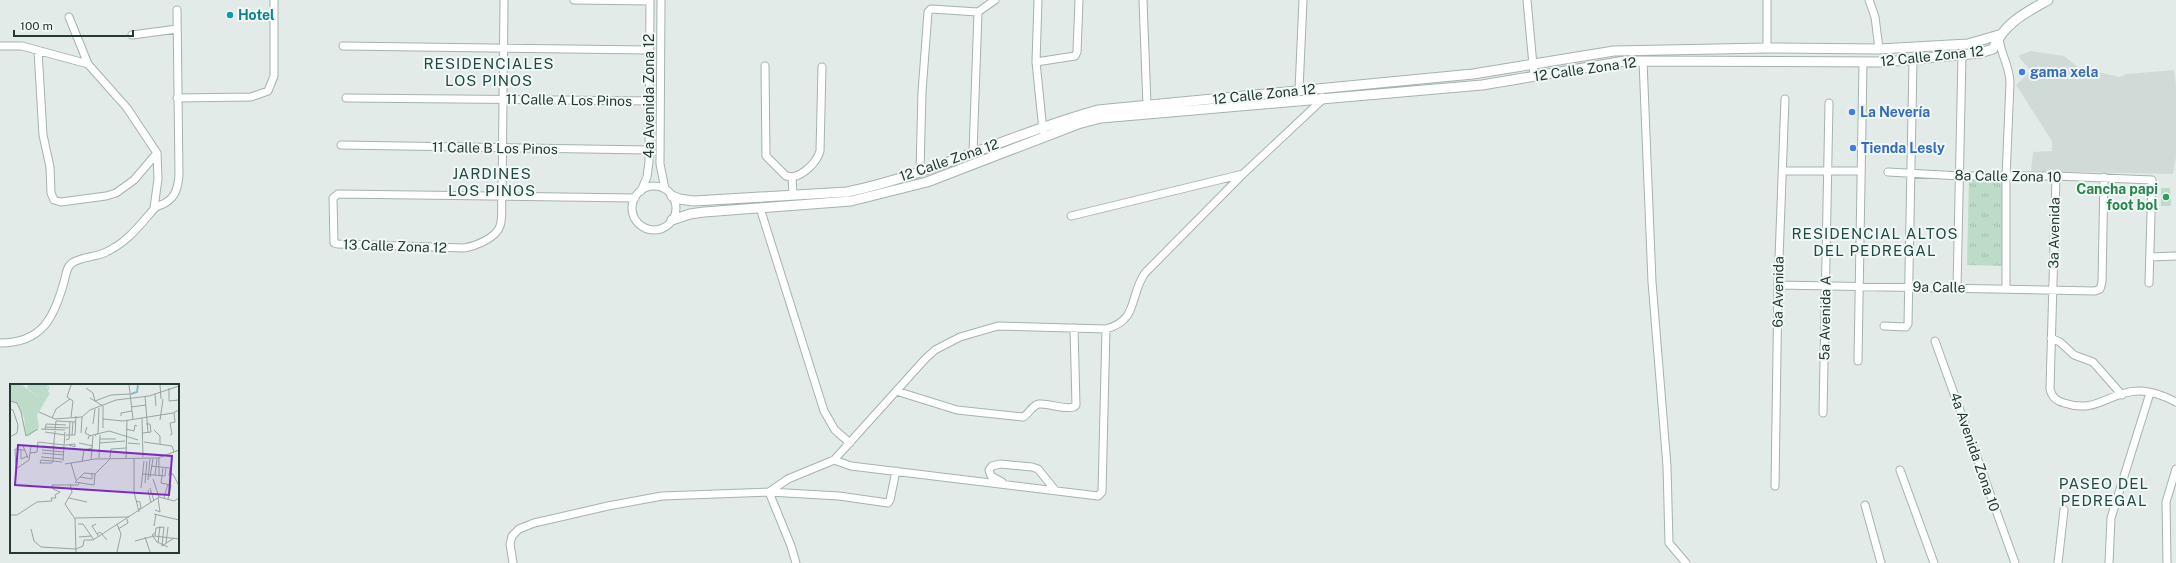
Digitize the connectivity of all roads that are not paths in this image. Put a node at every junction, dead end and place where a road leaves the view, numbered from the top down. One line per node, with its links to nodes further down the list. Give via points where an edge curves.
1 (274, 0): 42 (street, via 274,76 268,91 252,97)
2 (504, 0): 23 (street)
3 (574, 0): 4 (street)
4 (650, 0): 26 (street, 4a Avenida Zona 12)
5 (661, 0): 70 (street, 4a Avenida Zona 12, via 660,164)
6 (995, 0): 16 (street)
7 (1038, 0): 33 (street)
8 (1079, 0): 33 (street, via 1075,56)
9 (1143, 0): 49 (street)
10 (1303, 0): 41 (street)
11 (1527, 0): 36 (street)
12 (1767, 0): 24 (street)
13 (1869, 0): 25 (street, via 1875,18)
14 (2048, 0): 20 (street, via 2018,17)
15 (177, 10): 18 (street)
16 (978, 12): 56 (street); 57 (street, via 931,9 928,12)
17 (69, 17): 35 (street)
18 (177, 29): 19 (street); 42 (street)
19 (132, 35)
20 (1999, 35): 25 (street, 12 Calle Zona 12, via 1968,44); 29 (street, 12 Calle Zona 12, via 1993,49); 67 (street, via 2000,50 2009,70 2010,83)
21 (0, 46): 28 (street, via 22,46)
22 (343, 46): 23 (street)
23 (504, 48): 26 (street); 44 (street)
24 (1767, 48): 25 (street, 12 Calle Zona 12); 27 (street, 12 Calle Zona 12)
25 (1879, 49)
26 (649, 50): 47 (street, 4a Avenida Zona 12)
27 (1703, 50): 30 (street); 36 (street, 12 Calle Zona 12, via 1614,51)
28 (38, 51): 35 (street); 55 (street, via 43,135 54,200 58,202 116,193 134,180)
29 (1962, 56): 31 (street, 12 Calle Zona 12); 64 (street)
30 (1703, 60): 32 (street, 12 Calle Zona 12); 34 (street, 12 Calle Zona 12)
31 (1914, 60): 34 (street, 12 Calle Zona 12); 62 (street)
32 (1643, 61): 39 (street, 12 Calle Zona 12, via 1609,63); 113 (street, via 1652,282 1666,466 1669,543)
33 (1036, 62): 50 (street)
34 (1863, 62): 59 (street)
35 (88, 64): 55 (street, via 127,108)
36 (1534, 65): 39 (street); 40 (street, 12 Calle Zona 12, via 1473,74)
37 (765, 66): 66 (street, via 765,153 786,176)
38 (822, 67): 66 (street, via 820,152 814,163 800,175)
39 (1534, 76): 46 (street, 12 Calle Zona 12, via 1482,85)
40 (1321, 88): 41 (street, 12 Calle Zona 12); 46 (street)
41 (1299, 90): 49 (street, 12 Calle Zona 12)
42 (177, 98): 74 (street, via 178,188 168,201)
43 (346, 98): 44 (street, 11 Calle A Los Pinos)
44 (503, 99): 47 (street, 11 Calle A Los Pinos); 53 (street)
45 (1785, 99): 58 (street, 6a Avenida)
46 (1322, 100): 51 (street, 12 Calle Zona 12, via 1101,118); 63 (street)
47 (649, 101): 54 (street, 4a Avenida Zona 12)
48 (1829, 103): 60 (street, 5a Avenida A)
49 (1147, 105): 50 (street, 12 Calle Zona 12, via 1098,110)
50 (1042, 127): 51 (street); 56 (street, 12 Calle Zona 12)
51 (1045, 137): 75 (street, 12 Calle Zona 12, via 927,182 851,202)
52 (341, 145): 53 (street, 11 Calle B Los Pinos)
53 (502, 148): 54 (street, 11 Calle B Los Pinos); 72 (street)
54 (649, 150): 69 (street, 4a Avenida Zona 12, via 649,170)
55 (157, 153): 74 (street, via 158,179)
56 (973, 153): 57 (street, 12 Calle Zona 12)
57 (920, 171): 71 (street, 12 Calle Zona 12, via 869,188)
58 (1782, 171): 60 (street); 81 (street, 6a Avenida)
59 (1861, 171): 60 (street); 83 (street)
60 (1828, 172): 82 (street, 5a Avenida A)
61 (1888, 172): 62 (street, 8a Calle Zona 10)
62 (1911, 173): 64 (street, 8a Calle Zona 10); 84 (street)
63 (1243, 174): 76 (street); 90 (street, via 1146,273 1137,287 1129,315 1117,325)
64 (1961, 176): 67 (street, 8a Calle Zona 10); 85 (street)
65 (2056, 176): 67 (street, 8a Calle Zona 10); 68 (street, 8a Calle Zona 10); 87 (street, 3a Avenida)
66 (792, 177): 71 (street)
67 (2006, 177): 86 (street)
68 (2104, 177): 79 (street, 8a Calle Zona 10, via 2152,180); 87 (street, 9a Calle, via 2100,289 2092,292)
69 (641, 191): 70 (street, via 653,186); 73 (street)
70 (668, 193): 71 (street, 12 Calle Zona 12, via 694,201); 77 (street, via 676,208)
71 (793, 195)
72 (502, 198): 72 (street, 13 Calle Zona 12, via 338,194 333,198 332,239 338,244 464,248 477,245 498,229); 73 (street)
73 (635, 198): 77 (street, via 632,211 643,227 656,230 668,225)
74 (154, 208): 93 (street, via 122,244 105,253 72,263 45,326 26,339)
75 (760, 208): 77 (street, 12 Calle Zona 12, via 697,213); 100 (street, via 824,411 835,430)
76 (1071, 216)
77 (672, 220)
78 (2176, 256): 79 (street)
79 (2150, 257): 80 (street)
80 (2149, 283)
81 (1778, 285): 82 (street, 9a Calle); 106 (street, 6a Avenida)
82 (1826, 285): 83 (street, 9a Calle); 99 (street, 5a Avenida A)
83 (1859, 286): 84 (street, 9a Calle); 94 (street)
84 (1909, 287): 85 (street, 9a Calle); 88 (street, via 1908,326)
85 (1957, 288): 86 (street, 9a Calle)
86 (2006, 289): 87 (street, 9a Calle)
87 (2053, 290): 91 (street, 3a Avenida)
88 (1884, 326)
89 (1074, 328): 90 (street); 95 (street, via 998,326 969,333 935,350); 95 (street, via 1074,407 1040,404 1034,406 1028,415 1023,417 957,410)
90 (1106, 329): 107 (street, via 1102,492 1098,496)
91 (2051, 338): 97 (street, via 2060,342 2074,355 2093,362); 97 (street, 3a Avenida, via 2050,389 2055,399 2076,407 2086,407)
92 (1935, 341): 116 (street, 4a Avenida Zona 10)
93 (0, 343)
94 (1858, 361)
95 (896, 391): 100 (street)
96 (2150, 392): 97 (street, 3a Avenida, via 2136,391); 98 (street); 118 (street, via 2111,518)
97 (2122, 395)
98 (2176, 402)
99 (1823, 413)
100 (850, 443): 101 (street)
101 (834, 460): 104 (street, via 851,466); 108 (street, via 788,479)
102 (2176, 469): 119 (street, via 2166,502)
103 (1900, 470): 115 (street)
104 (896, 472): 105 (street); 108 (street, via 888,503 839,496)
105 (1006, 484): 107 (street); 107 (street, via 991,476 989,470 992,466 1000,464 1038,469)
106 (1774, 486)
107 (1055, 490)
108 (769, 492): 111 (street, via 662,496 534,523 519,529 512,536 510,544); 112 (street)
109 (1864, 505): 114 (street)
110 (2064, 510): 117 (street)
111 (513, 563)
112 (796, 563)
113 (1686, 563)
114 (1881, 563)
115 (1934, 563)
116 (2014, 563)
117 (2058, 563)
118 (2109, 563)
119 (2167, 563)

